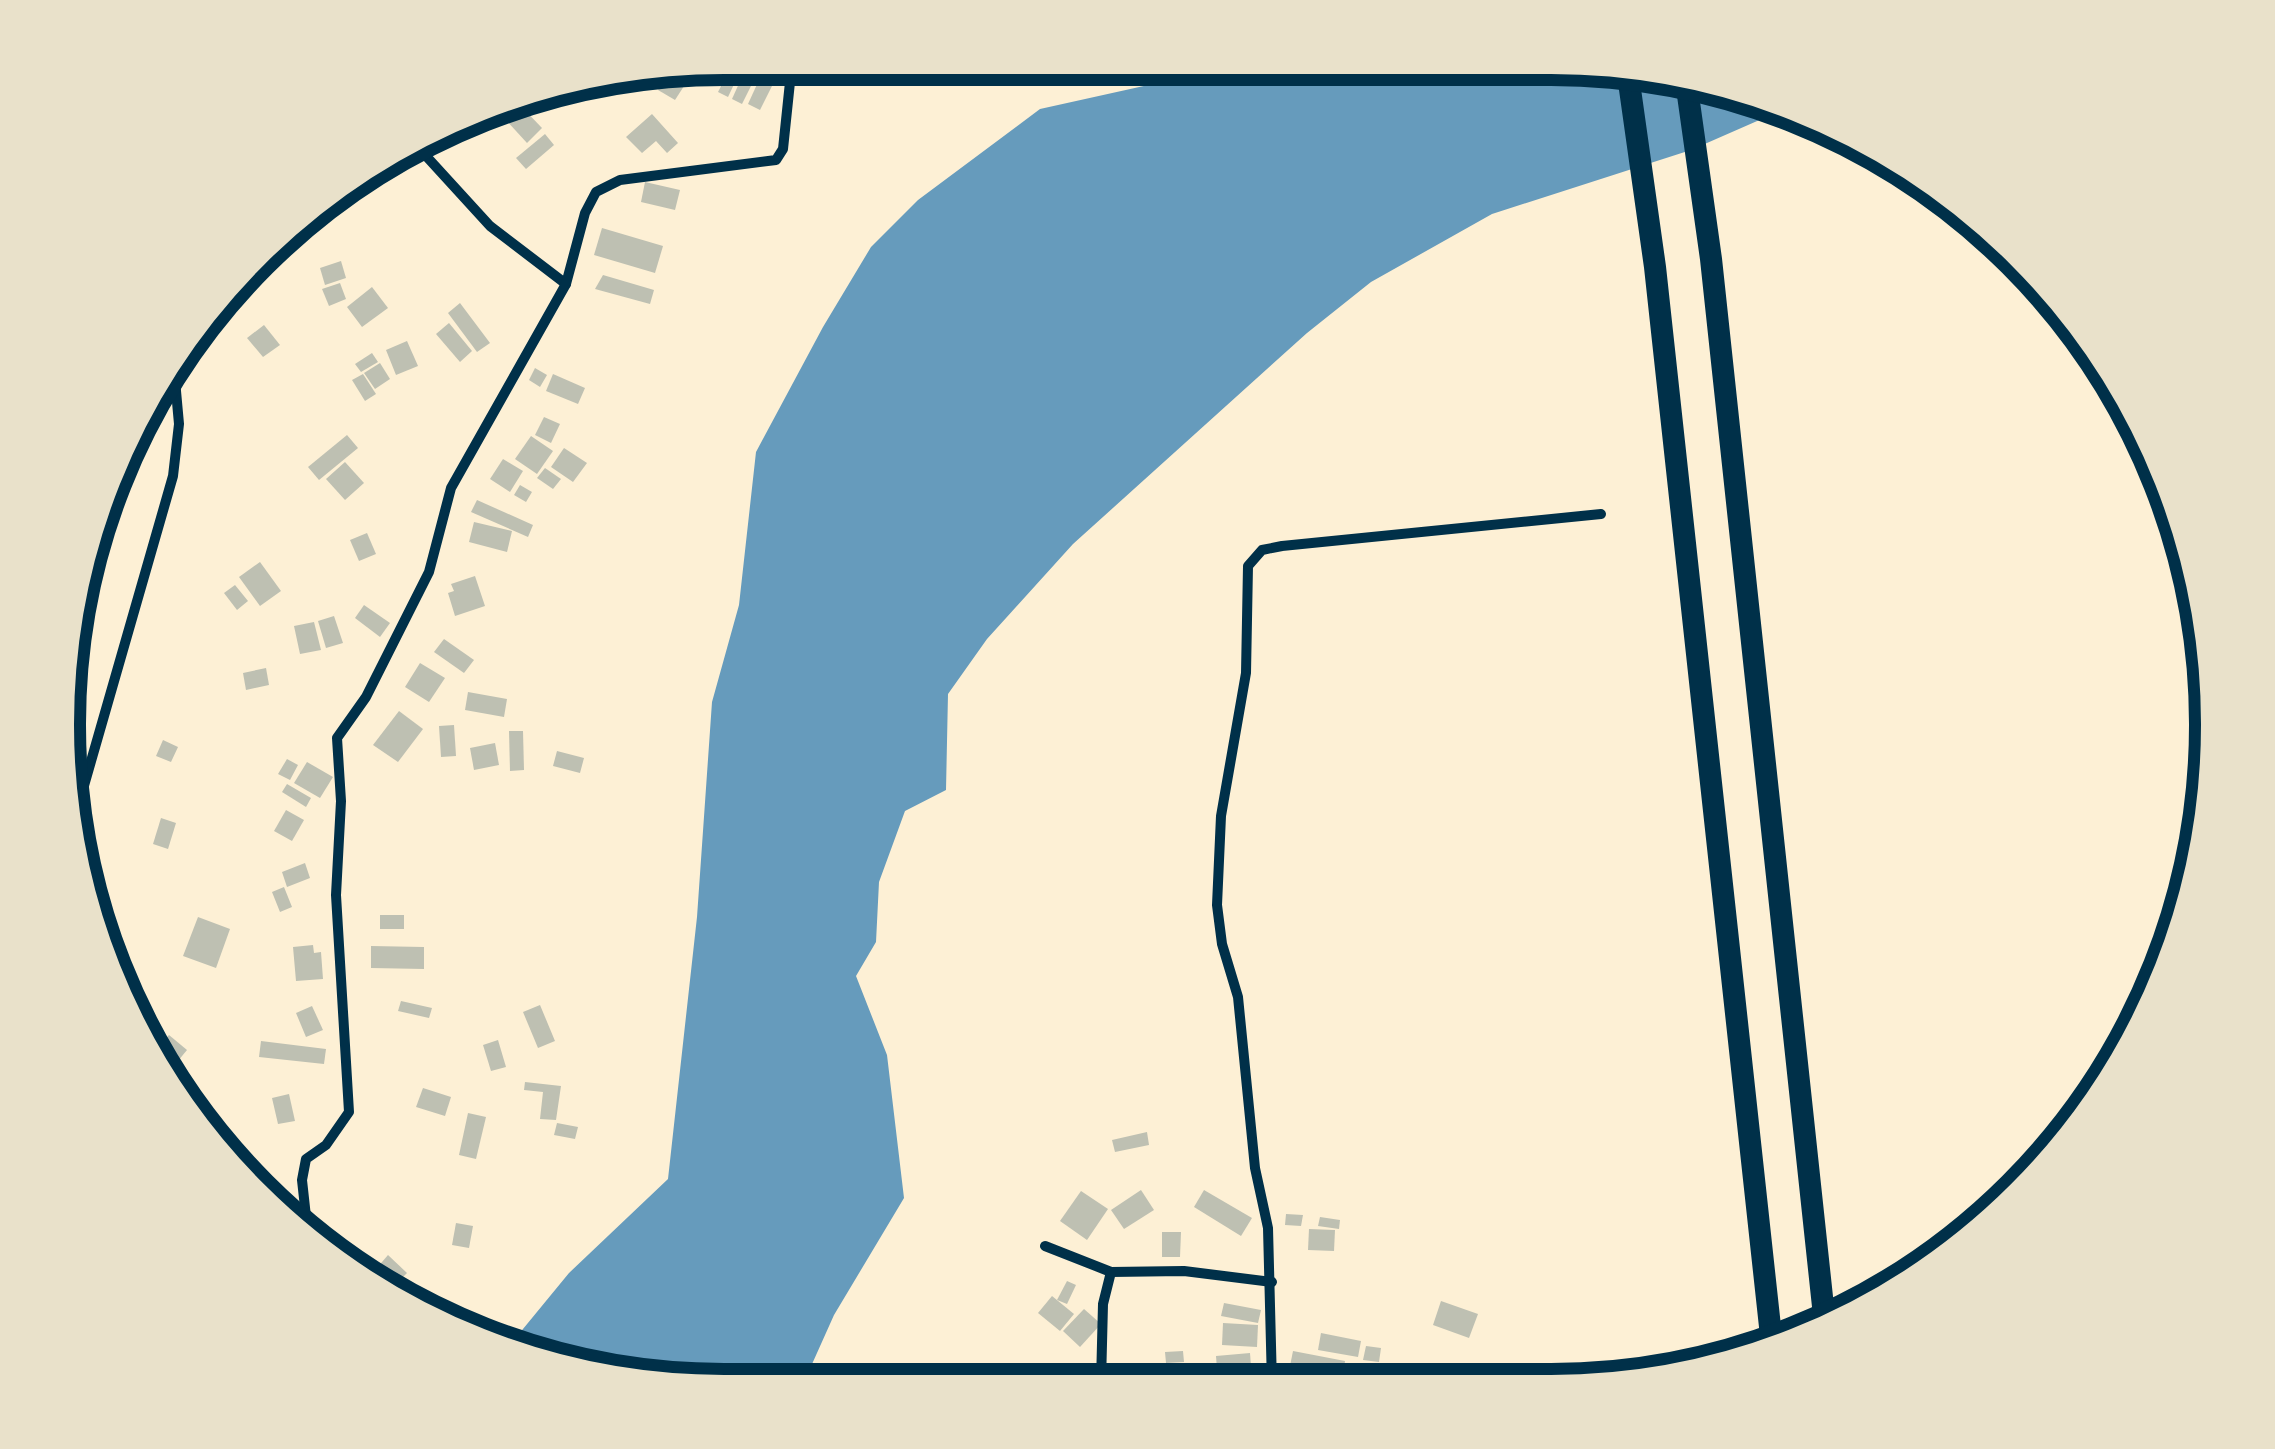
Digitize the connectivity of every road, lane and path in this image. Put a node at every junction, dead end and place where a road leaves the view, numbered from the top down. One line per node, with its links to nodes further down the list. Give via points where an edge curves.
1 (790, 80): 5 (street, via 776,160 620,180 596,192)
2 (1629, 85): 14 (highway)
3 (1688, 95): 13 (highway, via 1712,259)
4 (424, 154): 5 (street, via 490,226)
5 (566, 284): 9 (street, via 451,488 429,572 366,697 337,738 336,896 349,1112 306,1160)
6 (176, 387): 8 (street, via 172,476)
7 (1601, 514): 12 (street, via 1282,546 1262,550 1248,566 1246,673 1221,816 1217,905 1241,1020)
8 (83, 787)
9 (306, 1214)
10 (1045, 1246): 11 (street)
11 (1111, 1272): 12 (street, via 1184,1271); 15 (street)
12 (1272, 1282): 16 (street)
13 (1823, 1309)
14 (1770, 1330)
15 (1101, 1369)
16 (1272, 1369)

